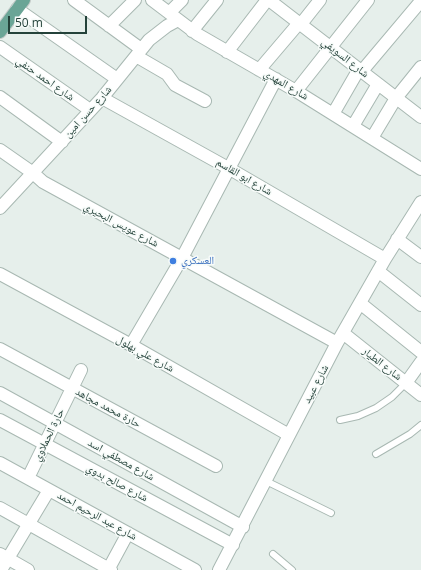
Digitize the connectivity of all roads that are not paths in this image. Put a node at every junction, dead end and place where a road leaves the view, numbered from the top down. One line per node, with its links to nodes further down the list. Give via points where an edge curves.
1 (74, 0): 13 (street)
2 (135, 0): 13 (street)
3 (152, 0): 11 (street, شارع المهدي)
4 (182, 0): 11 (street, شارع حسن امين)
5 (217, 0): 14 (street)
6 (268, 0): 12 (street, شارع السويفي); 19 (street)
7 (320, 0): 12 (street)
8 (368, 0): 17 (street)
9 (421, 1): 22 (street)
10 (21, 5): 15 (main road); 23 (street)
11 (174, 17): 14 (street, شارع المهدي); 18 (street, شارع حسن امين)
12 (300, 23): 17 (street, شارع السويفي); 21 (street)
13 (109, 26): 18 (street)
14 (192, 30): 19 (street, شارع المهدي)
15 (0, 32)
16 (0, 47): 31 (street, شارع احمد حنفي)
17 (331, 47): 22 (street, شارع السويفي); 26 (street)
18 (139, 52): 23 (street, شارع حسن امين); 30 (street, via 168,74 175,85)
19 (227, 52): 21 (street, شارع المهدي)
20 (421, 67): 29 (street)
21 (260, 70): 24 (street, شارع المهدي)
22 (361, 70): 25 (street, شارع السويفي); 32 (street)
23 (117, 79): 28 (street, شارع حسن امين)
24 (276, 79): 26 (street, شارع المهدي); 39 (street)
25 (378, 84): 29 (street, شارع السويفي); 34 (street)
26 (296, 91): 32 (street, شارع المهدي)
27 (0, 97): 36 (street)
28 (102, 98): 31 (street, شارع حسن امين); 39 (street, شارع ابو القاسم)
29 (396, 98): 33 (street, شارع السويفي); 35 (street)
30 (205, 101)
31 (90, 110): 36 (street, شارع حسن امين)
32 (333, 114): 34 (street, شارع المهدي)
33 (421, 117)
34 (353, 126): 35 (street, شارع المهدي)
35 (372, 138): 38 (street, شارع المهدي)
36 (62, 142): 40 (street, شارع حسن امين)
37 (0, 150): 40 (street, شارع عويس البحيري)
38 (421, 168)
39 (230, 169): 45 (street); 46 (street, شارع ابو القاسم)
40 (33, 173): 42 (street, شارع حسن امين); 45 (street, شارع عويس البحيري, via 43,182)
41 (421, 202): 43 (street, شارع عبيد)
42 (1, 204)
43 (397, 239): 44 (street); 46 (street, شارع عبيد)
44 (421, 257)
45 (182, 258): 51 (street, شارع عويس البحيري); 52 (street)
46 (385, 259): 47 (street, شارع عبيد)
47 (378, 271): 49 (street, شارع عبيد); 50 (street)
48 (0, 274): 52 (street, شارع علي بهلول)
49 (360, 303): 51 (street, شارع عبيد); 54 (street)
50 (421, 305)
51 (340, 338): 56 (street, شارع الطيار); 64 (street, شارع عبيد)
52 (131, 345): 64 (street, شارع علي بهلول)
53 (0, 349): 57 (street, حارة محمد مجاهد)
54 (421, 354): 56 (street)
55 (81, 370): 57 (street, حارة الحملاوي)
56 (406, 383): 59 (street, شارع الطيار); 61 (lane, via 376,408)
57 (72, 388): 62 (street, حارة الحملاوي); 68 (street, حارة محمد مجاهد)
58 (0, 393): 62 (street, شارع مصطفي اسد)
59 (421, 395)
60 (0, 420): 65 (street, شارع صالح بدوي)
61 (340, 420)
62 (55, 424): 65 (street, حارة الحملاوي); 75 (street, شارع مصطفي اسد)
63 (421, 425): 66 (lane)
64 (289, 435): 70 (street, شارع عبيد)
65 (45, 444): 69 (street, حارة الحملاوي); 77 (street, شارع صالح بدوي)
66 (376, 454)
67 (0, 463): 69 (street, شارع عبد الرحيم احمد)
68 (216, 466)
69 (28, 478): 71 (street, شارع عبد الرحيم احمد)
70 (266, 481): 73 (lane); 75 (street, شارع عبيد)
71 (49, 490): 74 (street); 76 (street, شارع عبد الرحيم احمد)
72 (0, 508): 74 (street)
73 (330, 513)
74 (29, 524): 79 (street); 82 (street)
75 (243, 527): 77 (street, شارع عبيد)
76 (128, 533): 82 (street); 83 (street, شارع عبد الرحيم احمد)
77 (233, 545): 84 (street, شارع عبيد)
78 (273, 554): 85 (lane)
79 (4, 557): 80 (street); 81 (street)
80 (1, 570)
81 (28, 570)
82 (109, 570)
83 (195, 570)
84 (219, 570)
85 (292, 570)

